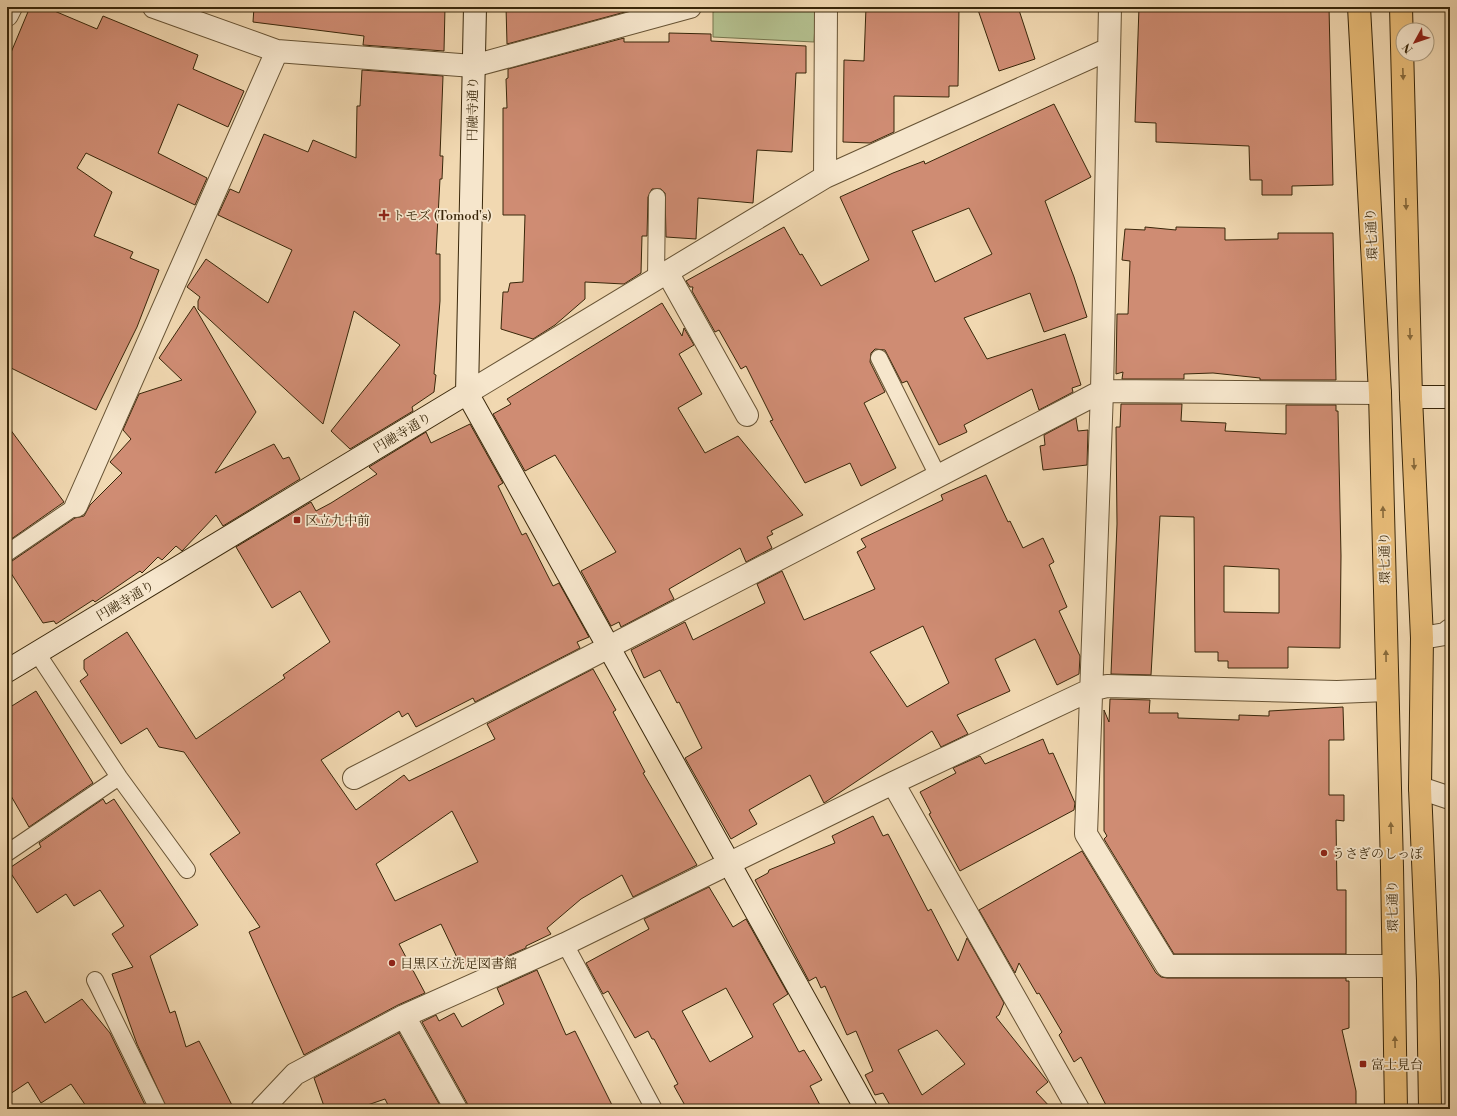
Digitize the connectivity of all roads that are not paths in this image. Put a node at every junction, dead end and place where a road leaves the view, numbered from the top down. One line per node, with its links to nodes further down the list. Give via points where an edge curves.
1 (11, 7): 9 (street)
2 (154, 7): 11 (street)
3 (475, 7): 12 (street, 円融寺通り)
4 (690, 7): 12 (street)
5 (826, 7): 13 (street)
6 (1110, 7): 10 (street)
7 (1359, 7): 18 (main road, 環七通り)
8 (1401, 7): 20 (main road, one-way to 20)
9 (7, 15)
10 (1109, 50): 13 (street); 17 (street)
11 (278, 51): 12 (street); 24 (street)
12 (473, 66): 19 (street, 円融寺通り)
13 (824, 177): 15 (street)
14 (657, 197): 15 (lane)
15 (662, 275): 19 (street); 22 (street)
16 (879, 358): 23 (lane)
17 (1102, 391): 18 (street); 23 (street); 31 (street)
18 (1380, 392): 32 (main road, 環七通り, one-way to 18)
19 (467, 393): 28 (street); 29 (street, 円融寺通り)
20 (1411, 397): 21 (street); 27 (main road, one-way to 27)
21 (1450, 398)
22 (747, 414)
23 (938, 476): 28 (street)
24 (76, 506): 25 (lane)
25 (7, 553)
26 (1450, 630): 27 (street, via 1445,634)
27 (1422, 638): 36 (main road)
28 (609, 647): 34 (street); 39 (street)
29 (37, 653): 30 (street, 円融寺通り); 33 (lane)
30 (10, 663)
31 (1090, 690): 32 (street, via 1106,686 1336,692); 35 (street); 42 (street, via 1086,834 1167,966)
32 (1387, 690): 42 (main road, 環七通り, one-way to 32)
33 (119, 777): 38 (lane); 40 (lane)
34 (354, 778)
35 (893, 783): 39 (street); 50 (street)
36 (1420, 788): 37 (street); 52 (main road)
37 (1450, 798)
38 (7, 854)
39 (728, 864): 41 (street); 49 (street)
40 (187, 870)
41 (565, 944): 44 (street); 48 (lane)
42 (1393, 966): 51 (main road, 環七通り, one-way to 42)
43 (95, 980): 45 (lane)
44 (404, 1016): 46 (street, via 295,1074); 47 (street)
45 (158, 1109)
46 (262, 1109)
47 (456, 1109)
48 (654, 1109)
49 (866, 1109)
50 (1078, 1109)
51 (1396, 1109)
52 (1430, 1109)

